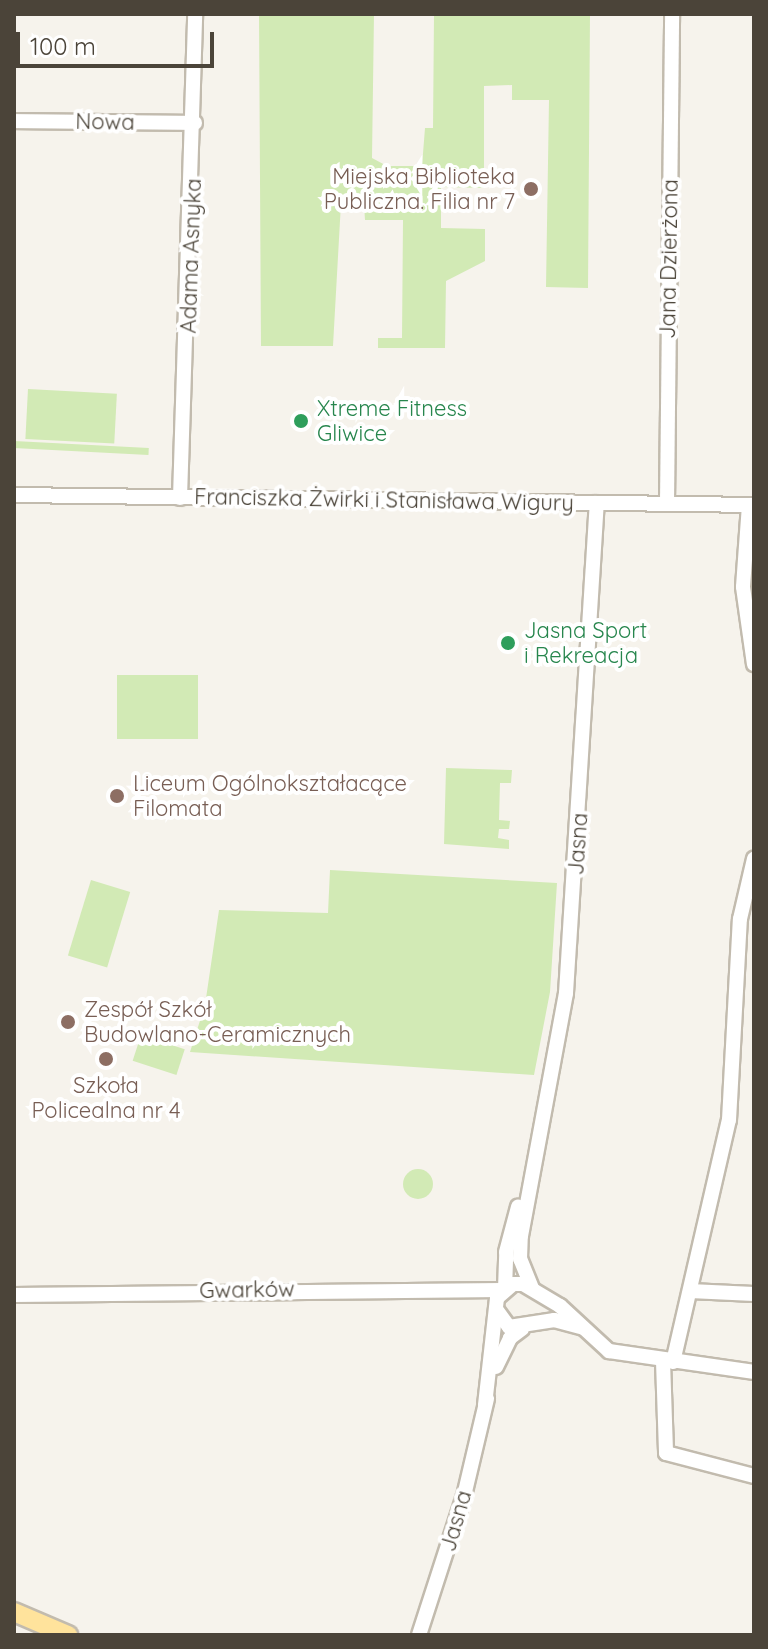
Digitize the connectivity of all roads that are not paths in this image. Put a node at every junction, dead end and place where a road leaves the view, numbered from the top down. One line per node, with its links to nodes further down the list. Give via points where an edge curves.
1 (195, 14): 4 (street, Adama Asnyka)
2 (672, 14): 8 (street, Jana Dzierżona)
3 (14, 121): 4 (street, Nowa)
4 (195, 123): 6 (street, Adama Asnyka)
5 (14, 495): 6 (street, Franciszka Żwirki i Stanisława Wigury)
6 (180, 498): 7 (street, Franciszka Żwirki i Stanisława Wigury)
7 (597, 503): 8 (street, Franciszka Żwirki i Stanisława Wigury); 12 (street, Jasna, via 566,993)
8 (667, 503): 9 (street, Franciszka Żwirki i Stanisława Wigury)
9 (751, 505): 10 (street, via 743,587)
10 (754, 664)
11 (754, 859): 16 (street, via 740,919 729,1120)
12 (529, 1180): 13 (street, Jasna, via 510,1234); 14 (street, Jasna, via 520,1259)
13 (504, 1289): 14 (street, via 523,1284); 15 (street, Gwarków); 19 (street)
14 (533, 1289): 20 (street, via 541,1312); 21 (street)
15 (481, 1290): 18 (street, Gwarków); 19 (street)
16 (690, 1291): 17 (street); 22 (street)
17 (754, 1294)
18 (14, 1295)
19 (496, 1310): 20 (street, via 509,1327); 24 (street, Jasna)
20 (528, 1326): 21 (street, via 554,1320); 24 (street, Jasna, via 502,1350)
21 (585, 1329): 22 (street, via 609,1351)
22 (668, 1362): 23 (street); 25 (street, via 666,1453)
23 (754, 1372)
24 (485, 1405): 28 (street, Jasna, via 464,1496)
25 (754, 1476)
26 (14, 1612): 27 (main road)
27 (68, 1635)
28 (419, 1635)

